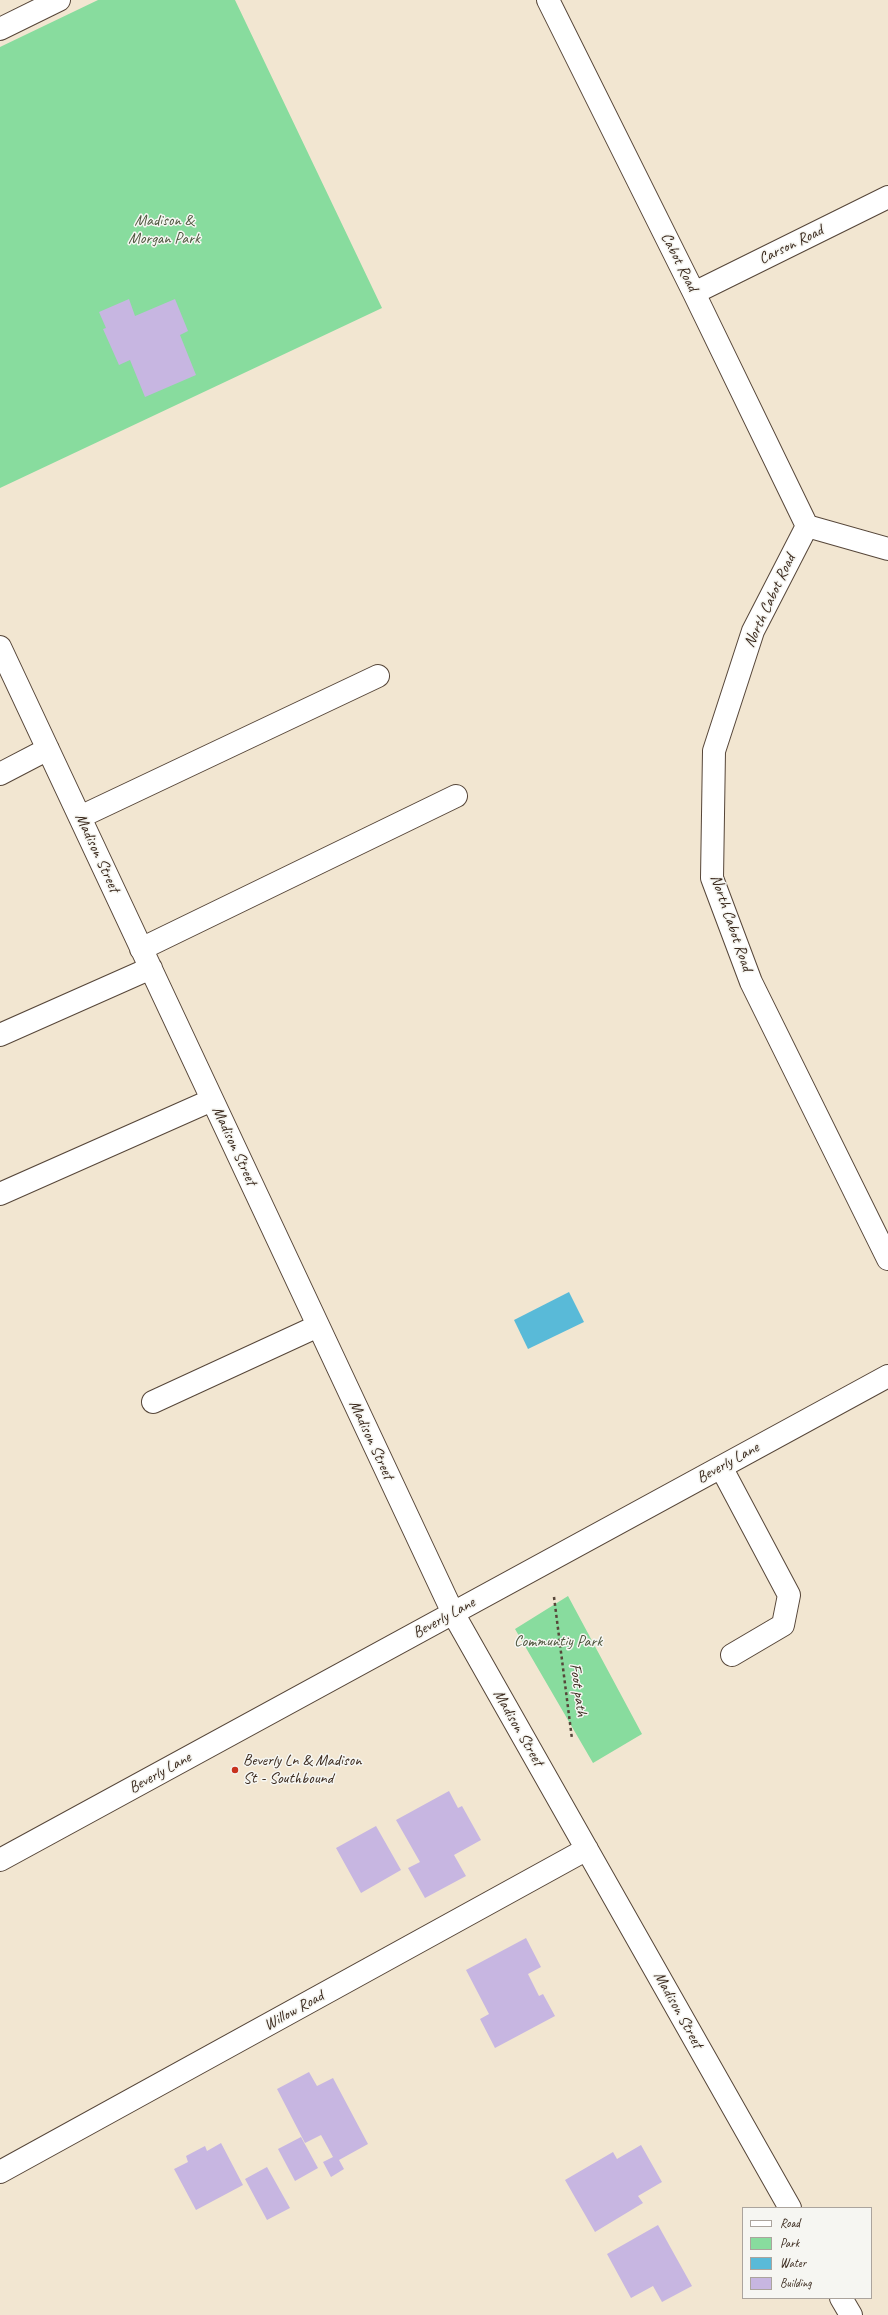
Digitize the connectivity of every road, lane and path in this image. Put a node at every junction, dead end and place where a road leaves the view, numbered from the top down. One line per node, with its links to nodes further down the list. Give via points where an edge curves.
1 (59, 0): 3 (street)
2 (548, 0): 5 (street, Cabot Road)
3 (0, 29)
4 (888, 197): 5 (street, Carson Road)
5 (694, 292): 6 (street, Cabot Road)
6 (807, 526): 7 (street); 19 (street, North Cabot Road, via 753,631 714,751 712,878 751,982)
7 (888, 549)
8 (0, 647): 10 (street, Madison Street)
9 (378, 676): 13 (street)
10 (48, 750): 11 (street); 13 (street, Madison Street)
11 (0, 774)
12 (456, 796): 14 (street)
13 (80, 817): 14 (street, Madison Street)
14 (141, 949): 15 (street, Madison Street)
15 (151, 968): 16 (street); 17 (street, Madison Street)
16 (0, 1035)
17 (212, 1100): 18 (street); 20 (street, Madison Street)
18 (0, 1194)
19 (888, 1259)
20 (318, 1326): 22 (street); 25 (street, Madison Street)
21 (888, 1376): 23 (street, Beverly Lane)
22 (153, 1402)
23 (721, 1467): 25 (street, Beverly Lane); 26 (street, via 789,1595 783,1625)
24 (554, 1597): 27 (path, Foot path)
25 (453, 1613): 28 (street, Madison Street); 29 (street, Beverly Lane)
26 (732, 1655)
27 (572, 1739)
28 (588, 1849): 30 (street, Willow Road); 31 (street, Madison Street)
29 (0, 1860)
30 (0, 2172)
31 (789, 2207)
32 (842, 2299): 33 (street)
33 (851, 2315)

